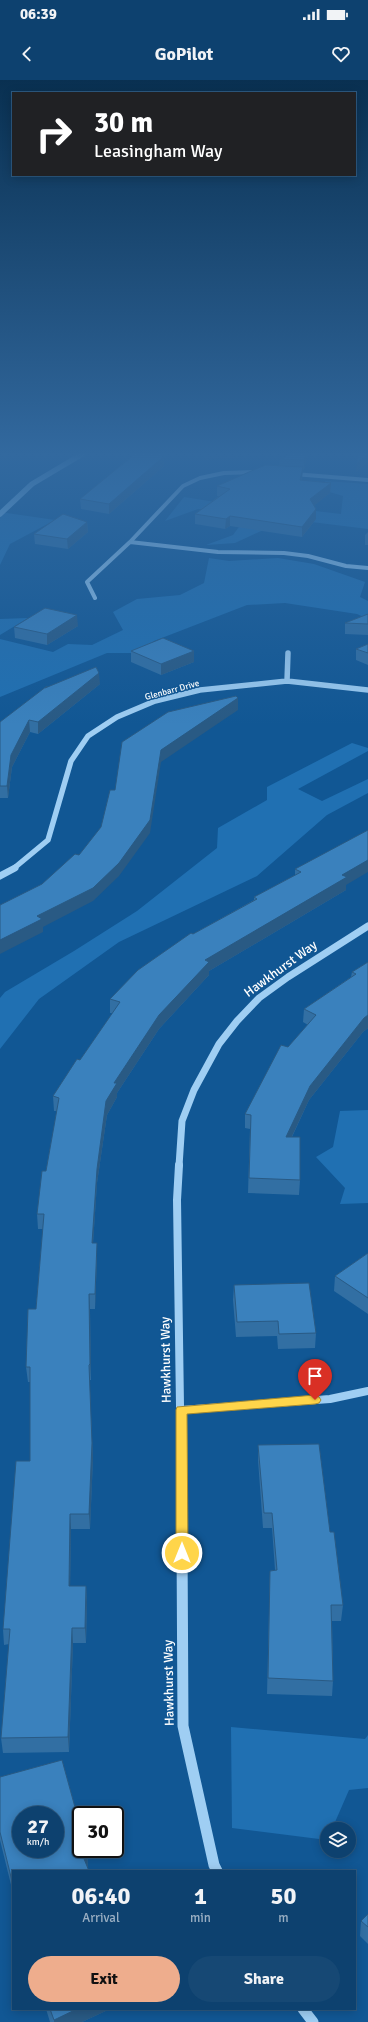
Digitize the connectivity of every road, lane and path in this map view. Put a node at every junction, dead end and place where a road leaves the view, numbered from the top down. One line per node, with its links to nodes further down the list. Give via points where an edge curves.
1 (128, 544): 4 (street, via 87,582)
2 (144, 544): 3 (street, via 218,552 284,553)
3 (368, 568)
4 (95, 598)
5 (288, 653): 6 (street)
6 (287, 681): 7 (street, Glenbarr Drive); 8 (street, Glenbarr Drive, via 200,690 155,701 117,717 88,736 71,761 48,840 18,867)
7 (368, 690)
8 (0, 876)
9 (368, 926): 11 (street, Hawkhurst Way, via 259,998 237,1021 218,1044 194,1090 182,1121 177,1200)
10 (368, 1391): 11 (street, via 330,1399)
11 (182, 1410): 12 (street, Hawkhurst Way, via 183,1726)
12 (216, 1870)
13 (304, 2010): 14 (street)
14 (313, 2022)

